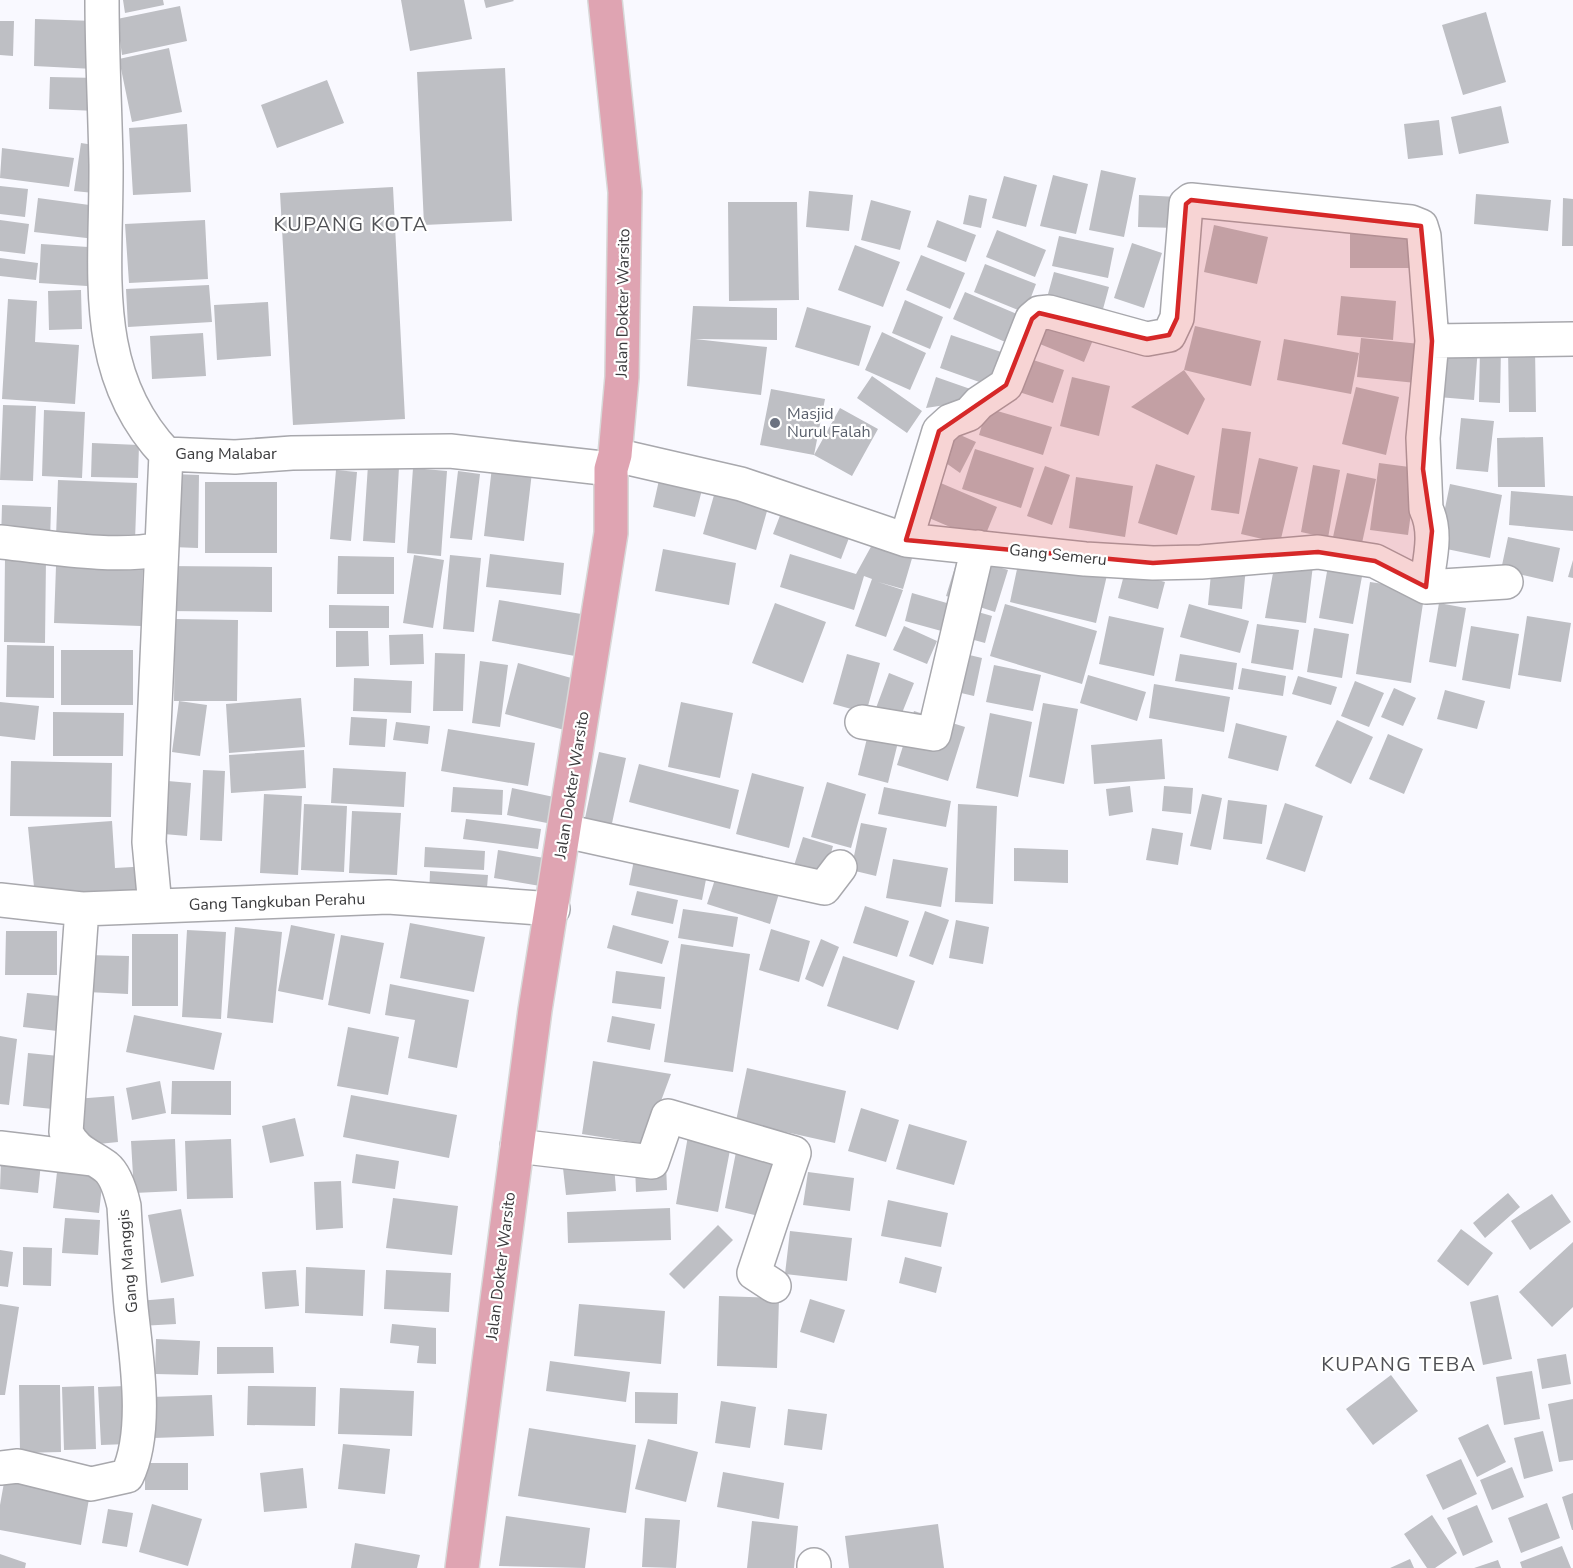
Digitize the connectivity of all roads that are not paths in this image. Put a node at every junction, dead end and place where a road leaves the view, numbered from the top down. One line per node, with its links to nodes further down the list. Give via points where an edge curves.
1 (102, 0): 5 (street, Gang Malabar, via 108,337 129,402 146,432)
2 (606, 0): 6 (main road, Jalan Dokter Warsito, via 625,192 622,377)
3 (1573, 339): 4 (street)
4 (1432, 341): 7 (street, via 1421,226 1191,200 1186,204 1177,318 1169,335 1146,339 1049,312 1039,313 1032,319 1005,386 939,431); 12 (street, via 1424,438 1426,509 1432,531)
5 (166, 454): 6 (street, Gang Malabar, via 235,457 450,450); 10 (street)
6 (613, 462): 7 (street, Gang Semeru, via 741,484); 14 (main road, Jalan Dokter Warsito, via 611,533)
7 (906, 540): 9 (street, Gang Semeru)
8 (0, 542): 10 (street, via 146,553)
9 (978, 547): 12 (street, Gang Semeru, via 1153,563 1318,552 1375,561); 13 (street, via 934,734)
10 (161, 549): 17 (street, via 149,842)
11 (1506, 582): 12 (street)
12 (1426, 587)
13 (862, 722)
14 (566, 831): 15 (street, via 824,888); 19 (main road, Jalan Dokter Warsito)
15 (840, 867)
16 (0, 900): 18 (street, Gang Tangkuban Perahu)
17 (155, 906): 18 (street, Gang Tangkuban Perahu); 19 (street, Gang Tangkuban Perahu, via 388,897)
18 (82, 909): 22 (street, Gang Manggis, via 66,1132 71,1144)
19 (553, 909): 20 (main road, Jalan Dokter Warsito)
20 (517, 1146): 23 (street, via 651,1162 668,1116 794,1153 754,1273); 25 (main road, Jalan Dokter Warsito)
21 (0, 1148): 22 (street)
22 (93, 1159): 24 (street, Gang Manggis, via 107,1168 124,1206 139,1366 135,1459 127,1476 91,1484 18,1466)
23 (774, 1286)
24 (3, 1467)
25 (462, 1568)

